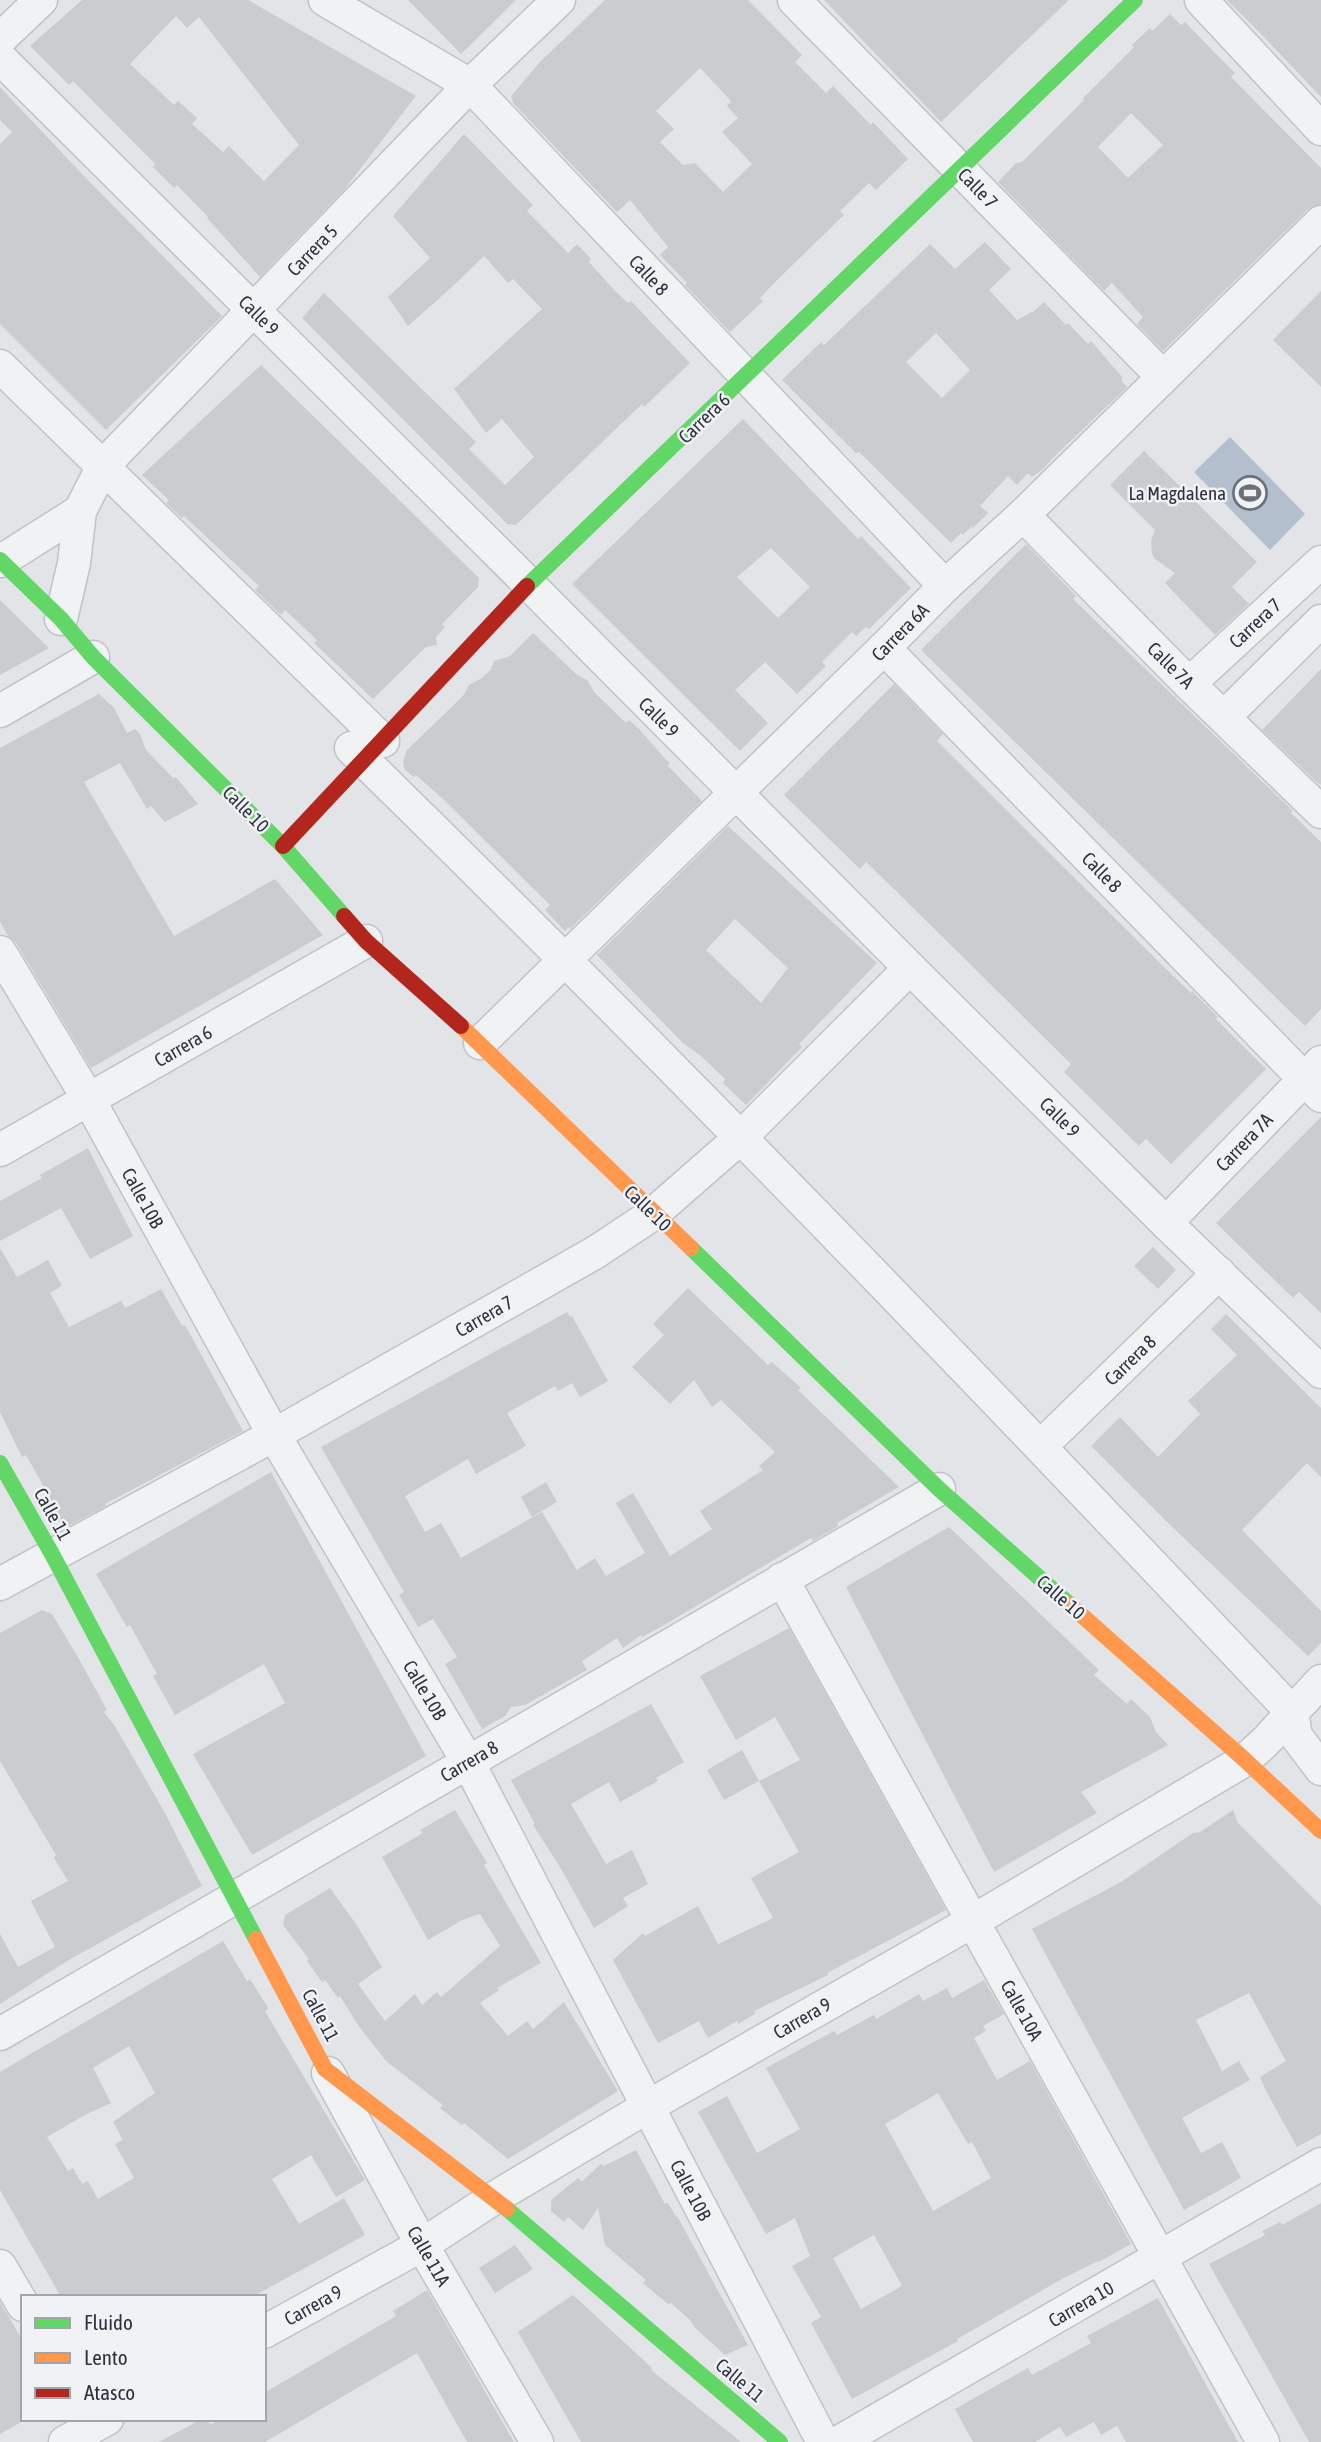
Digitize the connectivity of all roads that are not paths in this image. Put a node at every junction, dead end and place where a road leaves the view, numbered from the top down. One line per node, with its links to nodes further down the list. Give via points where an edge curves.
1 (41, 0): 7 (street)
2 (325, 0): 9 (street, Calle 8)
3 (559, 0): 9 (street, Carrera 5)
4 (794, 0): 11 (street, Calle 7)
5 (1135, 0): 11 (main road, Carrera 6)
6 (1201, 0): 10 (street)
7 (0, 39)
8 (0, 58): 13 (street, Calle 9)
9 (470, 86): 13 (street, Carrera 5); 14 (street, Calle 8)
10 (1321, 129)
11 (949, 158): 14 (main road, Carrera 6); 16 (street, Calle 7)
12 (1321, 222): 16 (street, Carrera 6A)
13 (254, 310): 17 (street, Carrera 5); 22 (street, Calle 9)
14 (733, 363): 22 (main road, Carrera 6); 23 (street, Calle 8)
15 (0, 366): 17 (street)
16 (1162, 376): 19 (street, Carrera 6A)
17 (103, 466): 18 (street, Carrera 5); 31 (street)
18 (80, 511): 20 (street); 24 (street, Carrera 5)
19 (1023, 515): 23 (street, Carrera 6A); 28 (street, Calle 7A)
20 (1, 561): 24 (main road, Calle 10)
21 (1321, 562): 28 (street, Carrera 7)
22 (517, 573): 31 (main road, Carrera 6); 32 (street, Calle 9)
23 (945, 586): 26 (street, Carrera 6A)
24 (61, 619): 27 (main road, Calle 10)
25 (1321, 621): 30 (street)
26 (884, 648): 32 (street, Carrera 6A); 40 (street, Calle 8)
27 (93, 657): 29 (street); 34 (main road, Calle 10, via 272,826)
28 (1189, 684): 30 (street, Calle 7A)
29 (0, 711)
30 (1224, 717): 33 (street, Calle 7A)
31 (364, 742): 34 (main road, Carrera 6); 37 (street)
32 (735, 793): 37 (street, Carrera 6A); 38 (street, Calle 9)
33 (1321, 812)
34 (283, 846): 35 (main road, Calle 10)
35 (366, 941): 39 (main road, Calle 10); 41 (street, Carrera 6)
36 (0, 952): 41 (street, Calle 10B)
37 (565, 959): 39 (street, Carrera 6A); 42 (street)
38 (910, 968): 42 (street, Carrera 7); 45 (street, Calle 9)
39 (480, 1043): 44 (main road, Calle 10)
40 (1315, 1079): 45 (street, Carrera 7A)
41 (89, 1100): 43 (street, Carrera 6); 48 (street, Calle 10B)
42 (740, 1138): 44 (street, Carrera 7); 49 (street)
43 (0, 1150)
44 (653, 1214): 48 (street, Carrera 7, via 596,1252); 51 (main road, Calle 10)
45 (1166, 1223): 46 (street, Calle 9)
46 (1219, 1273): 47 (street, Calle 9); 49 (street, Carrera 8)
47 (1321, 1372)
48 (274, 1435): 52 (street, Carrera 7); 58 (street, Calle 10B)
49 (1041, 1446): 56 (street)
50 (0, 1463): 52 (main road, Calle 11)
51 (939, 1489): 53 (street, Carrera 8); 57 (main road, Calle 10)
52 (52, 1555): 54 (street, Carrera 7); 61 (main road, Calle 11)
53 (782, 1579): 58 (street, Carrera 8); 62 (street, Calle 10A)
54 (0, 1584)
55 (1321, 1681): 56 (street, Carrera 9)
56 (1292, 1712): 57 (street, Carrera 9); 59 (street, via 1296,1736)
57 (1245, 1760): 60 (main road, Calle 10); 62 (street, Carrera 9)
58 (468, 1762): 61 (street, Carrera 8); 65 (street, Calle 10B)
59 (1321, 1769)
60 (1321, 1832)
61 (234, 1896): 63 (street, Carrera 8); 64 (main road, Calle 11)
62 (973, 1921): 65 (street, Carrera 9); 69 (street, Calle 10A)
63 (0, 2034)
64 (326, 2069): 67 (main road, Calle 11); 68 (street, Calle 11A)
65 (647, 2107): 67 (street, Carrera 9); 77 (street, Calle 10B)
66 (1321, 2164): 69 (street, Carrera 10)
67 (494, 2198): 68 (street, Carrera 9); 76 (main road, Calle 11)
68 (422, 2245): 72 (street, Carrera 9); 75 (street, Calle 11A)
69 (1160, 2258): 78 (street, Carrera 10); 79 (street, Calle 10A)
70 (0, 2266): 71 (street)
71 (21, 2302)
72 (266, 2331)
73 (99, 2427): 74 (street)
74 (65, 2442)
75 (537, 2442)
76 (780, 2442)
77 (823, 2442)
78 (839, 2442)
79 (1263, 2442)

